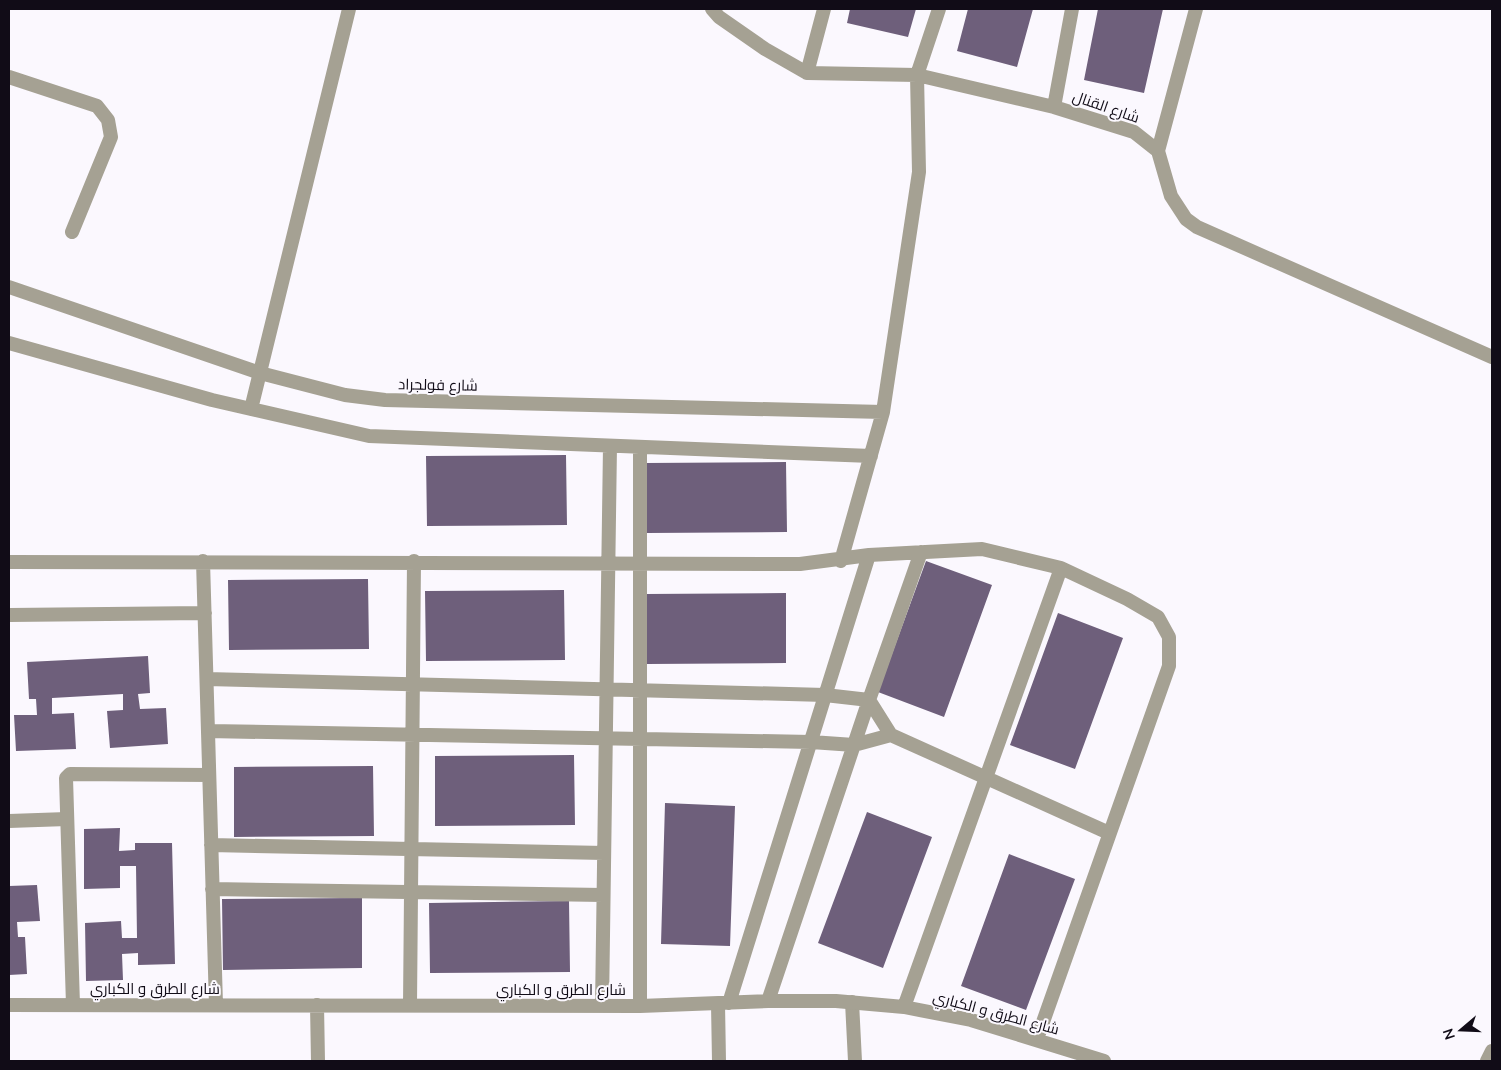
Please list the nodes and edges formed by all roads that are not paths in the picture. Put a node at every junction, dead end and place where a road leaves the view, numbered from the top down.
1 (349, 9) edge
2 (712, 9) edge
3 (824, 9) edge
4 (939, 9) edge
5 (1072, 9) edge
6 (1196, 9) edge
7 (807, 73) junction
8 (917, 75) junction
9 (9, 77) edge
10 (1054, 107) junction
11 (1158, 151) junction
12 (72, 232) dead end
13 (9, 287) edge
14 (9, 343) edge
15 (1491, 353) edge
16 (260, 372) junction
17 (251, 410) junction
18 (883, 412) junction
19 (610, 446) junction
20 (640, 448) junction
21 (871, 456) junction
22 (921, 552) junction
23 (869, 555) junction
24 (203, 561) junction
25 (841, 561) junction
26 (9, 562) edge
27 (414, 562) junction
28 (608, 562) junction
29 (640, 563) junction
30 (1061, 568) junction
31 (205, 613) junction
32 (9, 615) edge
33 (207, 679) junction
34 (413, 685) junction
35 (606, 689) junction
36 (640, 691) junction
37 (826, 695) junction
38 (868, 700) junction
39 (208, 731) junction
40 (413, 735) junction
41 (891, 735) junction
42 (606, 738) junction
43 (640, 739) junction
44 (811, 742) junction
45 (854, 745) junction
46 (209, 774) junction
47 (986, 780) junction
48 (67, 819) junction
49 (9, 821) edge
50 (1109, 833) junction
51 (211, 844) junction
52 (412, 849) junction
53 (604, 853) junction
54 (212, 889) junction
55 (411, 892) junction
56 (603, 895) junction
57 (768, 1001) junction
58 (852, 1002) junction
59 (723, 1004) junction
60 (9, 1005) edge
61 (73, 1005) junction
62 (216, 1005) junction
63 (317, 1005) junction
64 (410, 1006) junction
65 (602, 1006) junction
66 (640, 1006) junction
67 (904, 1007) junction
68 (1037, 1039) junction
69 (1492, 1051) edge
70 (318, 1061) edge
71 (719, 1061) edge
72 (855, 1061) edge
73 (1104, 1061) edge
74 (1487, 1061) edge

1 - 16 street
2 - 7 street, شارع القنال
3 - 7 street
4 - 8 street
5 - 10 street
6 - 11 street
7 - 8 street, شارع القنال
8 - 10 street, شارع القنال
8 - 18 street
9 - 12 street
10 - 11 street, شارع القنال
11 - 15 street
13 - 16 street, شارع فولجراد
14 - 17 street
16 - 17 street
16 - 18 street, شارع فولجراد
17 - 19 street
18 - 21 street
19 - 20 street
19 - 28 street
20 - 21 street
20 - 29 street
21 - 25 street
22 - 23 street
22 - 30 street
22 - 38 street
23 - 25 street
23 - 37 street
24 - 26 street
24 - 27 street
24 - 31 street
25 - 29 street
27 - 28 street
27 - 34 street
28 - 29 street
28 - 35 street
29 - 36 street
30 - 47 street
30 - 50 street
31 - 32 street
31 - 33 street
33 - 34 street
33 - 39 street
34 - 35 street
34 - 40 street
35 - 36 street
35 - 42 street
36 - 37 street
36 - 43 street
37 - 38 street
37 - 44 street
38 - 41 street
38 - 45 street
39 - 40 street
39 - 46 street
40 - 42 street
40 - 52 street
41 - 45 street
41 - 47 street
42 - 43 street
42 - 53 street
43 - 44 street
43 - 66 street
44 - 45 street
44 - 59 street
45 - 57 street
46 - 48 street
46 - 51 street
47 - 50 street
47 - 67 street
48 - 49 street
48 - 61 street
50 - 68 street
51 - 52 street
51 - 54 street
52 - 53 street
52 - 55 street
53 - 56 street
54 - 55 street
54 - 62 street
55 - 56 street
55 - 64 street
56 - 65 street
57 - 58 street, شارع الطرق و الكباري
57 - 59 street, شارع الطرق و الكباري
58 - 67 street, شارع الطرق و الكباري
58 - 72 street
59 - 66 street, شارع الطرق و الكباري
59 - 71 street
60 - 61 street, شارع الطرق و الكباري
61 - 62 street, شارع الطرق و الكباري
62 - 63 street, شارع الطرق و الكباري
63 - 64 street, شارع الطرق و الكباري
63 - 70 street
64 - 65 street, شارع الطرق و الكباري
65 - 66 street, شارع الطرق و الكباري
67 - 68 street, شارع الطرق و الكباري
68 - 73 street, شارع الطرق و الكباري
69 - 74 street

